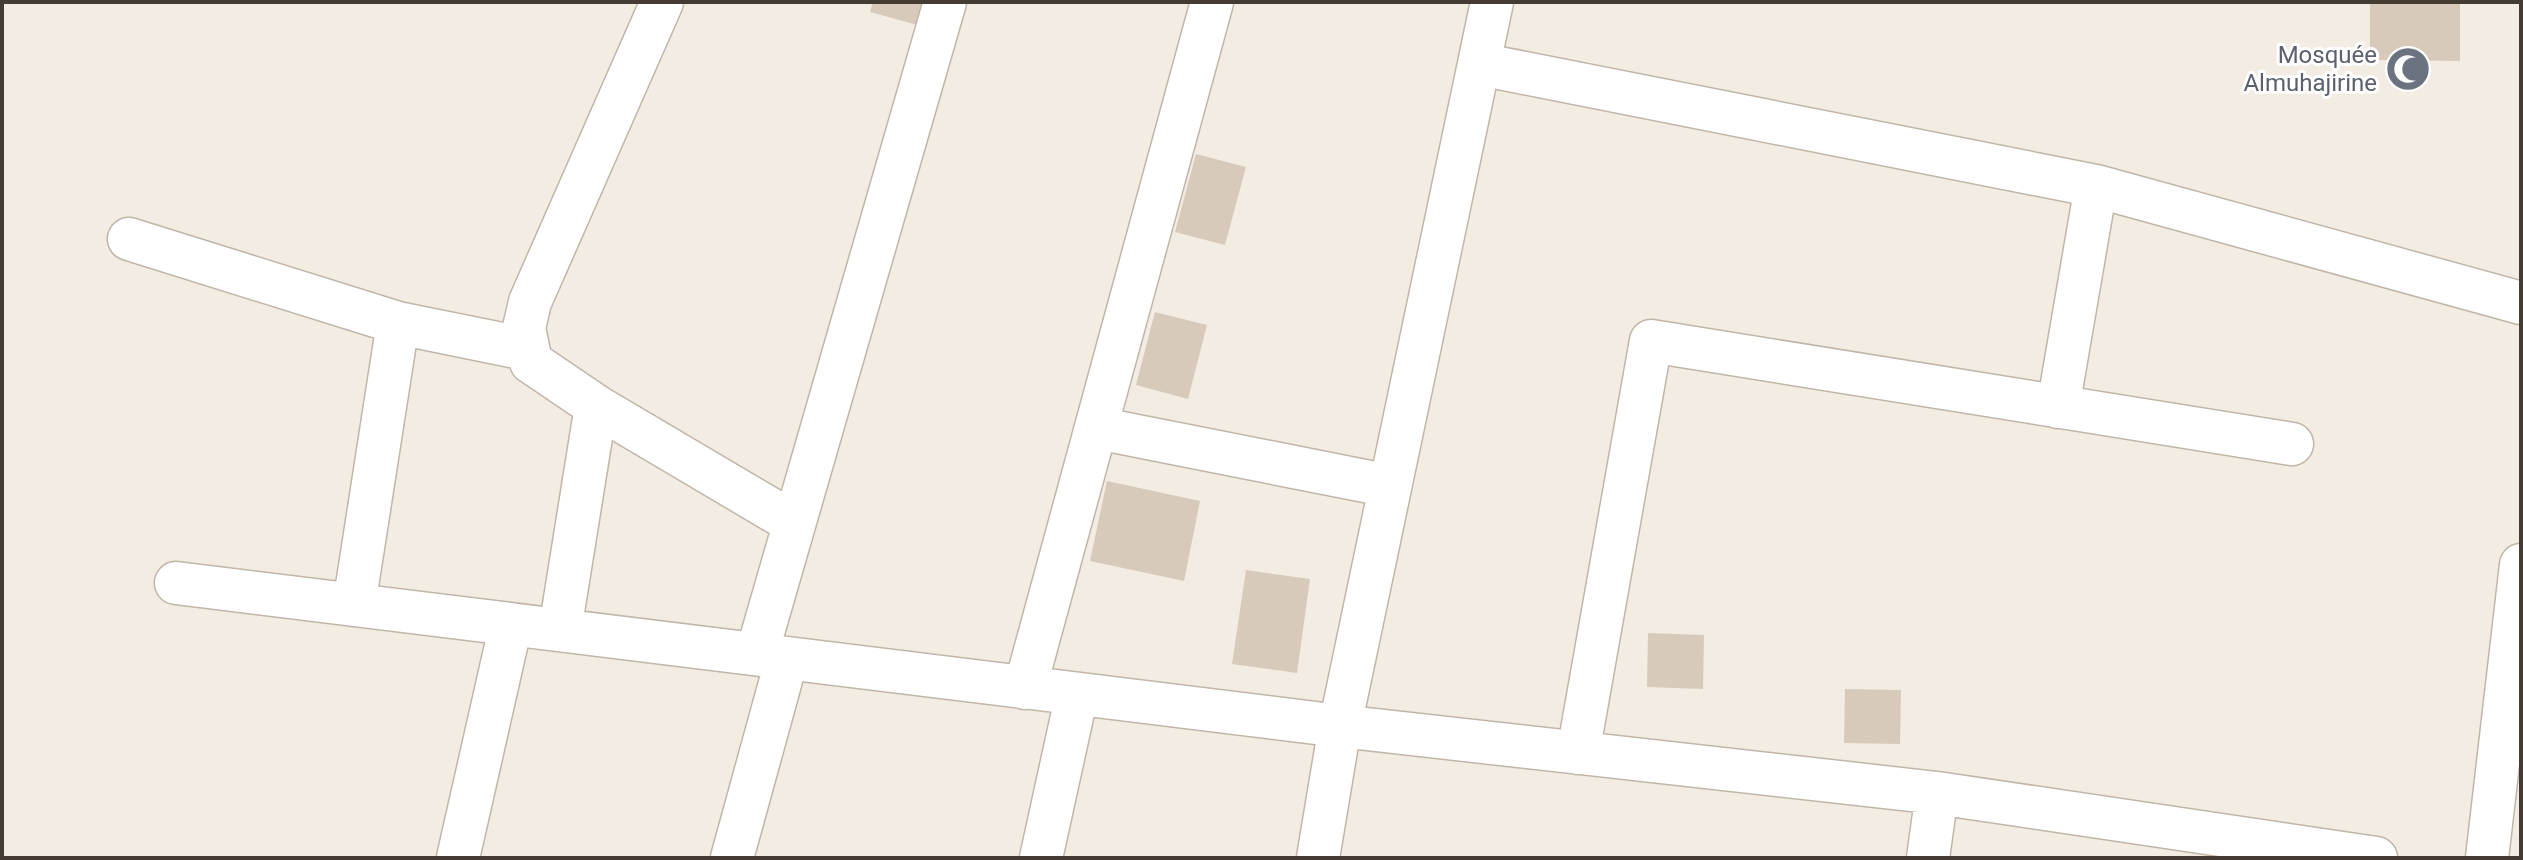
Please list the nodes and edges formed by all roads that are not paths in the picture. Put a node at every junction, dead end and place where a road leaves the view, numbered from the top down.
1 (662, 2) edge
2 (945, 2) edge
3 (1212, 2) edge
4 (1492, 2) edge
5 (1479, 64) junction
6 (2096, 186) junction
7 (129, 239) dead end
8 (2521, 303) edge
9 (398, 323) junction
10 (526, 349) junction
11 (596, 406) junction
12 (2058, 407) junction
13 (1097, 428) junction
14 (2292, 444) dead end
15 (1390, 486) junction
16 (794, 523) junction
17 (2521, 565) edge
18 (176, 583) dead end
19 (354, 605) junction
20 (511, 624) junction
21 (560, 630) junction
22 (772, 656) junction
23 (1025, 688) junction
24 (1077, 694) junction
25 (1340, 726) junction
26 (1578, 753) junction
27 (1937, 793) junction
28 (458, 858) edge
29 (732, 858) edge
30 (1041, 858) edge
31 (1318, 858) edge
32 (1928, 858) edge
33 (2376, 858) edge
34 (2487, 858) edge

1 - 10 street
2 - 16 street
3 - 13 street
4 - 5 street
5 - 6 street
5 - 15 street
6 - 8 street
6 - 12 street
7 - 9 street
9 - 10 street
9 - 19 street
10 - 11 street
11 - 16 street
11 - 21 street
12 - 14 street
12 - 26 street
13 - 15 street
13 - 23 street
15 - 25 street
16 - 22 street
17 - 34 street
18 - 19 street
19 - 20 street
20 - 21 street
20 - 28 street
21 - 22 street
22 - 23 street
22 - 29 street
23 - 24 street
24 - 25 street
24 - 30 street
25 - 26 street
25 - 31 street
26 - 27 street
27 - 32 street
27 - 33 street

